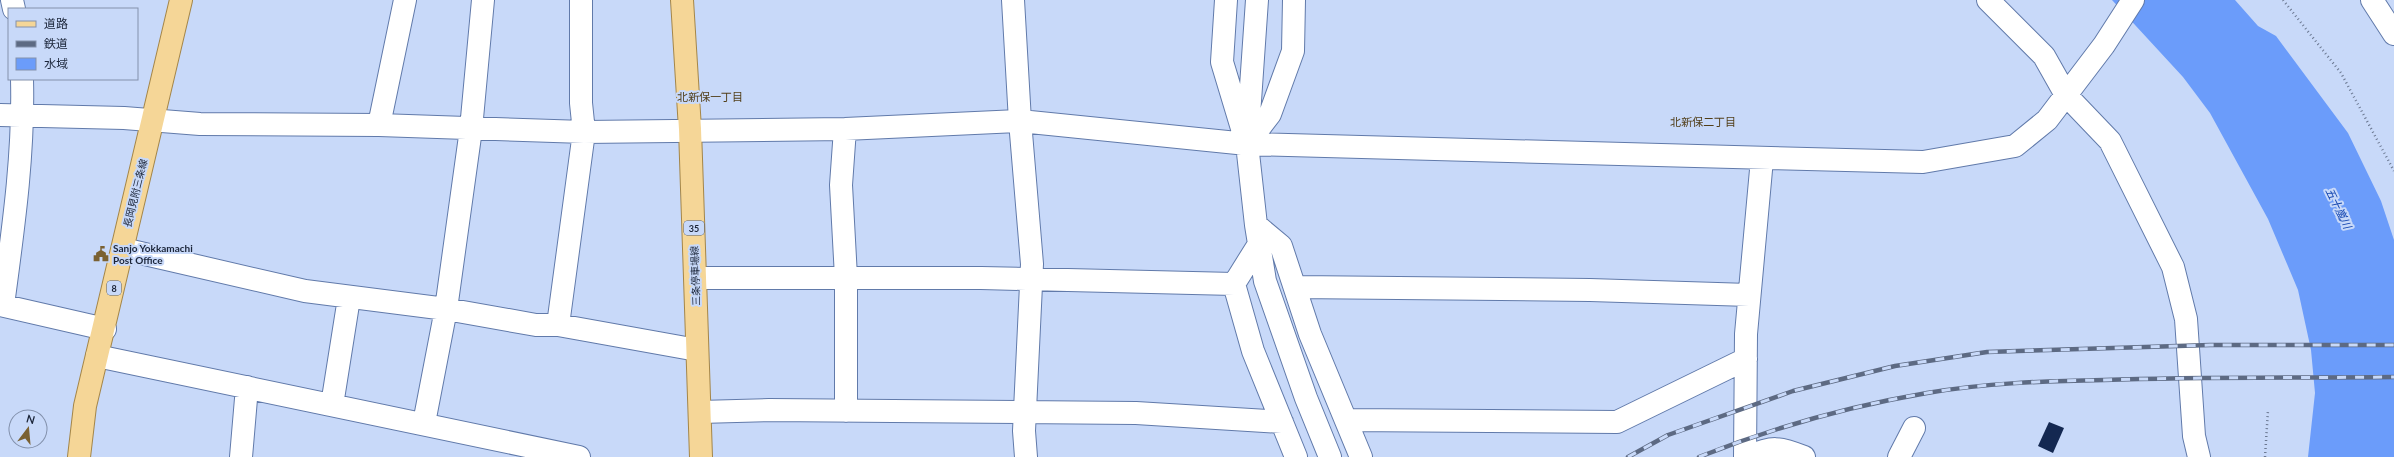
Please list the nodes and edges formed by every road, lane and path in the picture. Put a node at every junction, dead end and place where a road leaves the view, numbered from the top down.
1 (181, 0) edge
2 (405, 0) edge
3 (483, 0) edge
4 (581, 0) edge
5 (682, 0) edge
6 (1013, 0) edge
7 (1226, 0) edge
8 (1256, 0) edge
9 (1294, 0) edge
10 (1988, 0) edge
11 (2133, 0) edge
12 (2283, 0) edge
13 (2372, 0) edge
14 (2394, 34) edge
15 (22, 80) edge
16 (2066, 95) junction
17 (0, 115) edge
18 (23, 115) junction
19 (154, 120) junction
20 (1020, 121) junction
21 (379, 125) junction
22 (471, 129) junction
23 (690, 129) junction
24 (845, 129) junction
25 (584, 132) junction
26 (1247, 144) junction
27 (1762, 159) junction
28 (2394, 171) edge
29 (1257, 235) junction
30 (123, 249) junction
31 (846, 277) junction
32 (696, 278) junction
33 (1032, 280) junction
34 (1234, 284) junction
35 (1296, 287) junction
36 (1749, 295) junction
37 (349, 298) junction
38 (1, 305) edge
39 (446, 309) junction
40 (558, 325) junction
41 (105, 329) junction
42 (697, 350) junction
43 (97, 356) junction
44 (1746, 359) junction
45 (247, 387) junction
46 (332, 405) junction
47 (2268, 410) dead end
48 (846, 411) junction
49 (700, 412) junction
50 (1026, 414) junction
51 (1346, 420) junction
52 (1282, 422) junction
53 (424, 423) junction
54 (1914, 428) dead end
55 (79, 457) edge
56 (241, 457) edge
57 (579, 457) edge
58 (701, 457) edge
59 (1026, 457) edge
60 (1296, 457) edge
61 (1330, 457) edge
62 (1361, 457) edge
63 (1747, 457) edge
64 (1804, 457) edge
65 (1899, 457) edge
66 (2199, 457) edge
67 (2265, 457) edge

1 - 19 main road, 長岡見附三条線 / 8
2 - 21 street
3 - 22 street
4 - 25 street
5 - 23 main road, 三条停車場線 / 35
6 - 20 street
7 - 26 street
8 - 26 street
9 - 26 street
10 - 16 street
11 - 16 street
12 - 28 path
13 - 14 street
15 - 18 street
16 - 27 street
16 - 66 street
17 - 18 street
18 - 19 street
18 - 38 street
19 - 21 street
19 - 30 main road, 長岡見附三条線 / 8
20 - 24 street
20 - 26 street
20 - 33 street
21 - 22 street
22 - 25 street
22 - 39 street
23 - 24 street
23 - 25 street
23 - 32 main road, 三条停車場線 / 35
24 - 31 street
25 - 40 street
26 - 27 street
26 - 29 street
27 - 36 street
29 - 34 street
29 - 35 street
29 - 61 street
30 - 37 street
30 - 41 main road, 長岡見附三条線 / 8
31 - 32 street
31 - 33 street
31 - 48 street
32 - 42 main road, 三条停車場線 / 35
33 - 34 street
33 - 50 street
34 - 52 street
35 - 36 street
35 - 51 street
36 - 44 street
37 - 39 street
37 - 46 street
38 - 41 street
39 - 40 street
39 - 53 street
40 - 42 street
41 - 43 main road, 長岡見附三条線 / 8
42 - 49 main road, 三条停車場線 / 35
43 - 45 street
43 - 55 main road, 長岡見附三条線 / 8
44 - 51 street
44 - 63 street
45 - 46 street
45 - 56 street
46 - 53 street
47 - 67 path
48 - 49 street
48 - 50 street
49 - 58 main road, 三条停車場線 / 35
50 - 52 street
50 - 59 street
51 - 62 street
52 - 60 street
53 - 57 street
54 - 65 street
63 - 64 street

